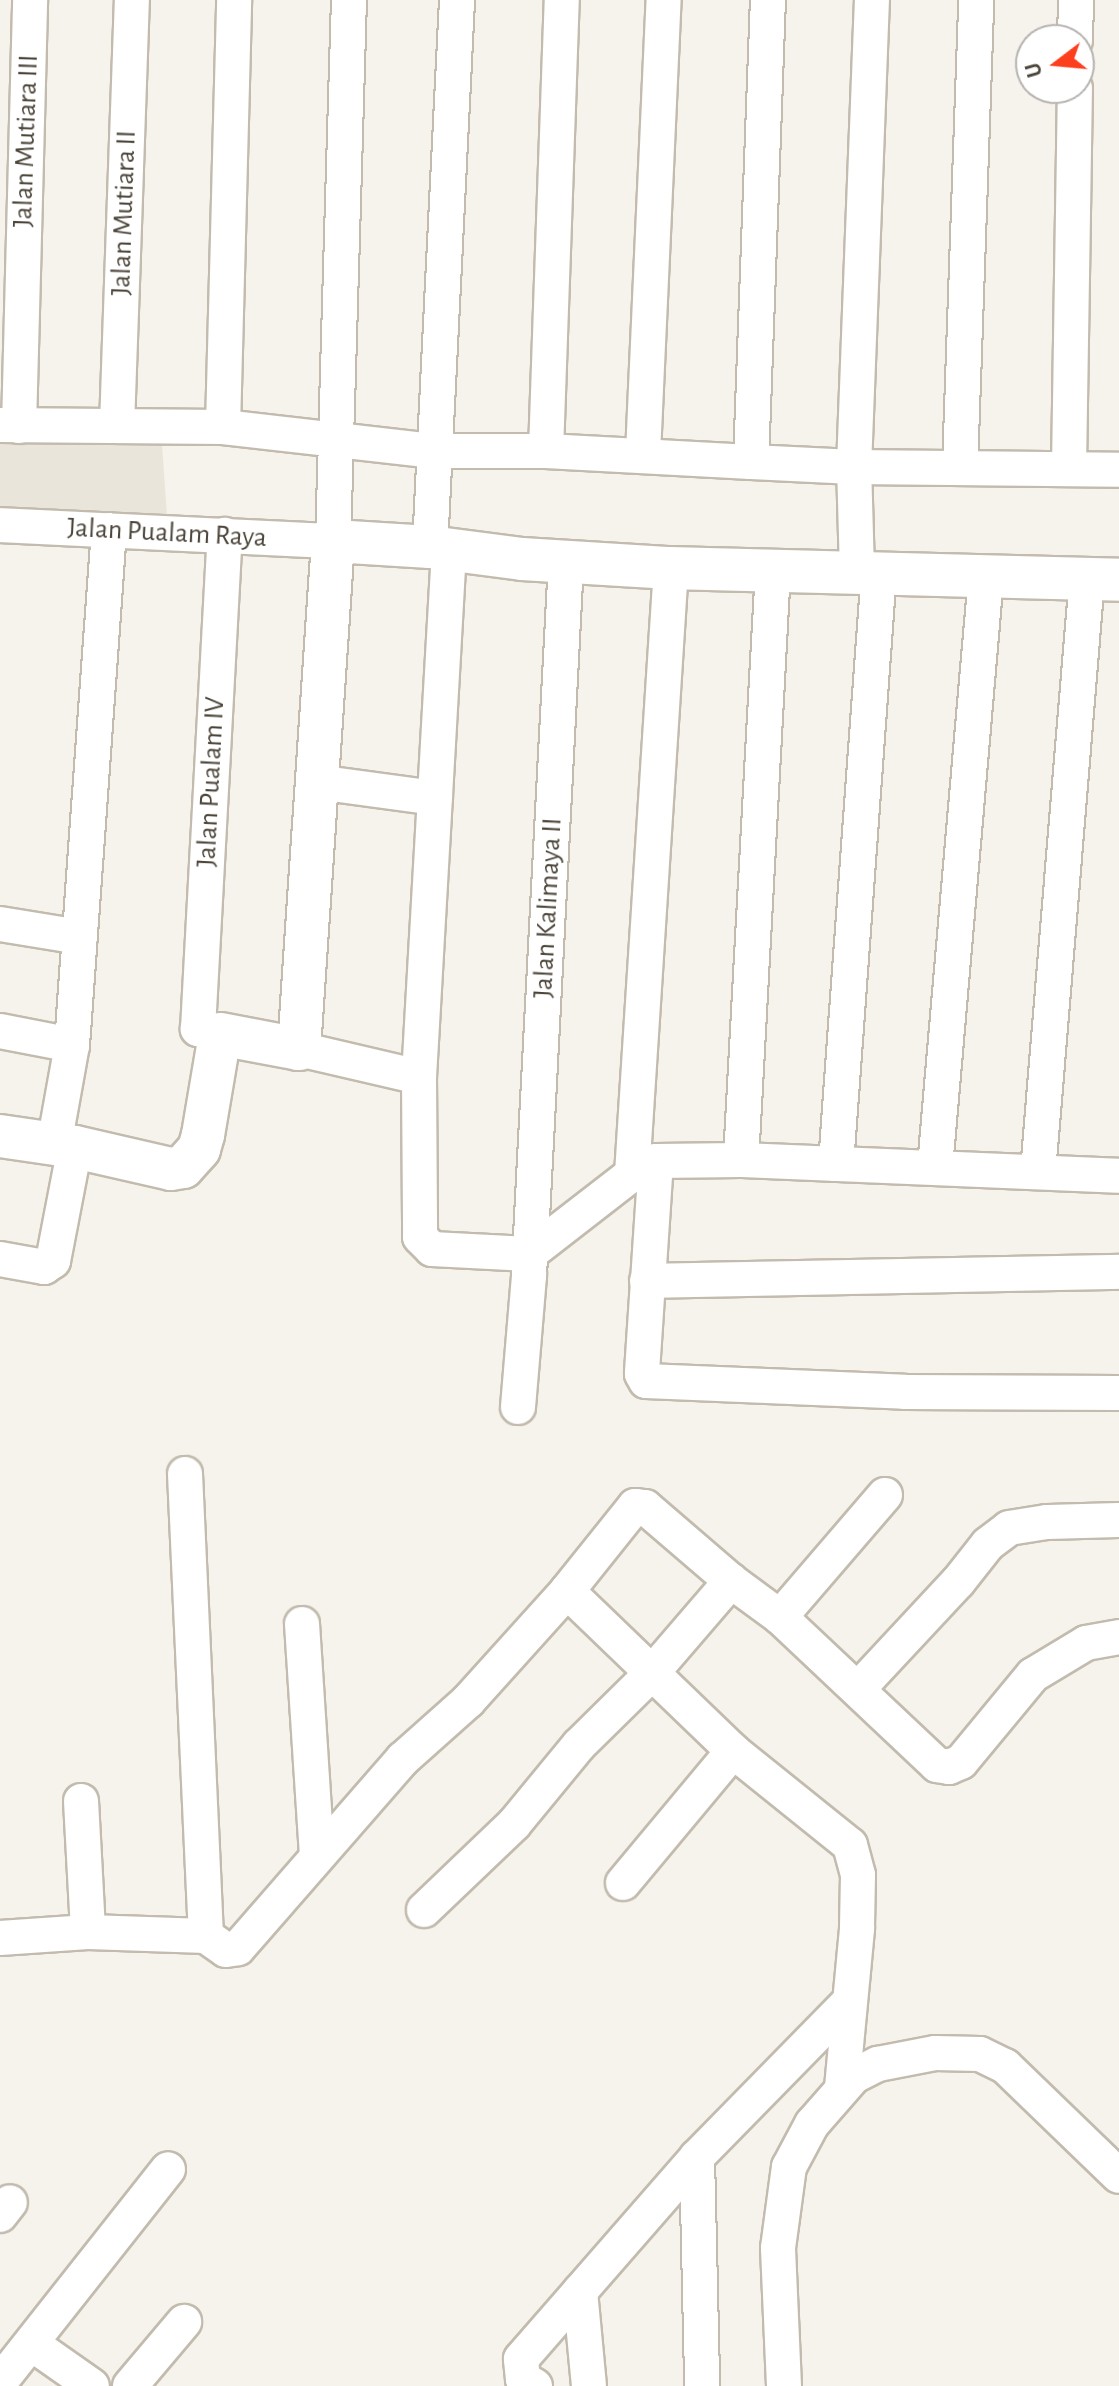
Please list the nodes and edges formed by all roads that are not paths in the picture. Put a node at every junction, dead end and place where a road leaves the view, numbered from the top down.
1 (30, 0) edge
2 (132, 0) edge
3 (234, 0) edge
4 (349, 0) edge
5 (457, 0) edge
6 (562, 0) edge
7 (664, 0) edge
8 (768, 0) edge
9 (872, 0) edge
10 (976, 0) edge
11 (1076, 0) edge
12 (1075, 24) edge
13 (1075, 104) edge
14 (9, 425) edge
15 (117, 426) junction
16 (223, 427) junction
17 (336, 442) junction
18 (435, 451) junction
19 (546, 451) junction
20 (643, 454) junction
21 (751, 462) junction
22 (854, 467) junction
23 (960, 467) junction
24 (1069, 467) junction
25 (1119, 470) edge
26 (0, 525) edge
27 (109, 530) junction
28 (225, 535) junction
29 (333, 541) junction
30 (440, 549) junction
31 (566, 563) junction
32 (671, 568) junction
33 (773, 570) junction
34 (868, 572) junction
35 (986, 577) junction
36 (1103, 579) edge
37 (317, 782) junction
38 (435, 798) junction
39 (0, 924) edge
40 (80, 937) junction
41 (0, 1031) edge
42 (209, 1031) junction
43 (72, 1045) junction
44 (299, 1049) junction
45 (419, 1077) junction
46 (0, 1136) edge
47 (65, 1146) junction
48 (741, 1160) junction
49 (836, 1164) junction
50 (644, 1167) junction
51 (935, 1167) junction
52 (1038, 1172) junction
53 (1119, 1176) edge
54 (529, 1254) junction
55 (0, 1259) edge
56 (1119, 1272) edge
57 (647, 1281) junction
58 (1119, 1393) edge
59 (518, 1407) dead end
60 (185, 1474) dead end
61 (885, 1495) dead end
62 (1119, 1520) edge
63 (731, 1581) junction
64 (567, 1591) junction
65 (780, 1617) junction
66 (302, 1624) dead end
67 (1119, 1637) edge
68 (651, 1674) junction
69 (859, 1688) junction
70 (733, 1751) junction
71 (81, 1801) dead end
72 (317, 1855) junction
73 (623, 1883) dead end
74 (424, 1910) dead end
75 (88, 1932) junction
76 (206, 1936) junction
77 (0, 1938) edge
78 (848, 2003) junction
79 (842, 2088) junction
80 (697, 2157) junction
81 (168, 2169) dead end
82 (1119, 2176) edge
83 (580, 2291) junction
84 (184, 2322) dead end
85 (11, 2362) edge
86 (92, 2386) edge
87 (130, 2386) edge
88 (535, 2386) edge
89 (589, 2386) edge
90 (702, 2386) edge
91 (784, 2386) edge

1 - 14 street, Jalan Mutiara III
2 - 15 street, Jalan Mutiara II
3 - 16 street
4 - 17 street
5 - 18 street
6 - 19 street
7 - 20 street
8 - 21 street
9 - 22 street
10 - 23 street
11 - 12 street
13 - 24 street
14 - 15 street
15 - 16 street
16 - 17 street
17 - 18 street
17 - 29 street
18 - 19 street
18 - 30 street
19 - 20 street
20 - 21 street
21 - 22 street
22 - 23 street
22 - 34 street
23 - 24 street
24 - 25 street
26 - 27 street, Jalan Pualam Raya
27 - 28 street, Jalan Pualam Raya
27 - 40 street
28 - 29 street, Jalan Pualam Raya
28 - 42 street, Jalan Pualam IV
29 - 30 street
29 - 37 street
30 - 31 street
30 - 38 street
31 - 32 street
31 - 54 street, Jalan Kalimaya II
32 - 33 street
32 - 50 street
33 - 34 street
33 - 48 street
34 - 35 street
34 - 49 street
35 - 36 street
35 - 51 street
36 - 52 street
37 - 38 street
37 - 44 street
38 - 45 street
39 - 40 street
40 - 43 street
41 - 43 street
42 - 44 street
42 - 47 street
43 - 47 street
44 - 45 street
45 - 54 street
46 - 47 street
47 - 55 street
48 - 49 street
48 - 50 street
49 - 51 street
50 - 54 street
50 - 57 street
51 - 52 street
52 - 53 street
54 - 59 street, Jalan Kalimaya II
56 - 57 street
57 - 58 street
60 - 76 street
61 - 65 street
62 - 69 street
63 - 64 street
63 - 65 street
63 - 68 street
64 - 68 street
64 - 72 street
65 - 69 street
66 - 72 street
67 - 69 street
68 - 70 street
68 - 74 street
70 - 73 street
70 - 78 street
71 - 75 street
72 - 76 street
75 - 76 street
75 - 77 street
78 - 79 street
78 - 80 street
79 - 82 street
79 - 91 street
80 - 83 street
80 - 90 street
81 - 85 street
83 - 88 street
83 - 89 street
84 - 87 street
85 - 86 street

